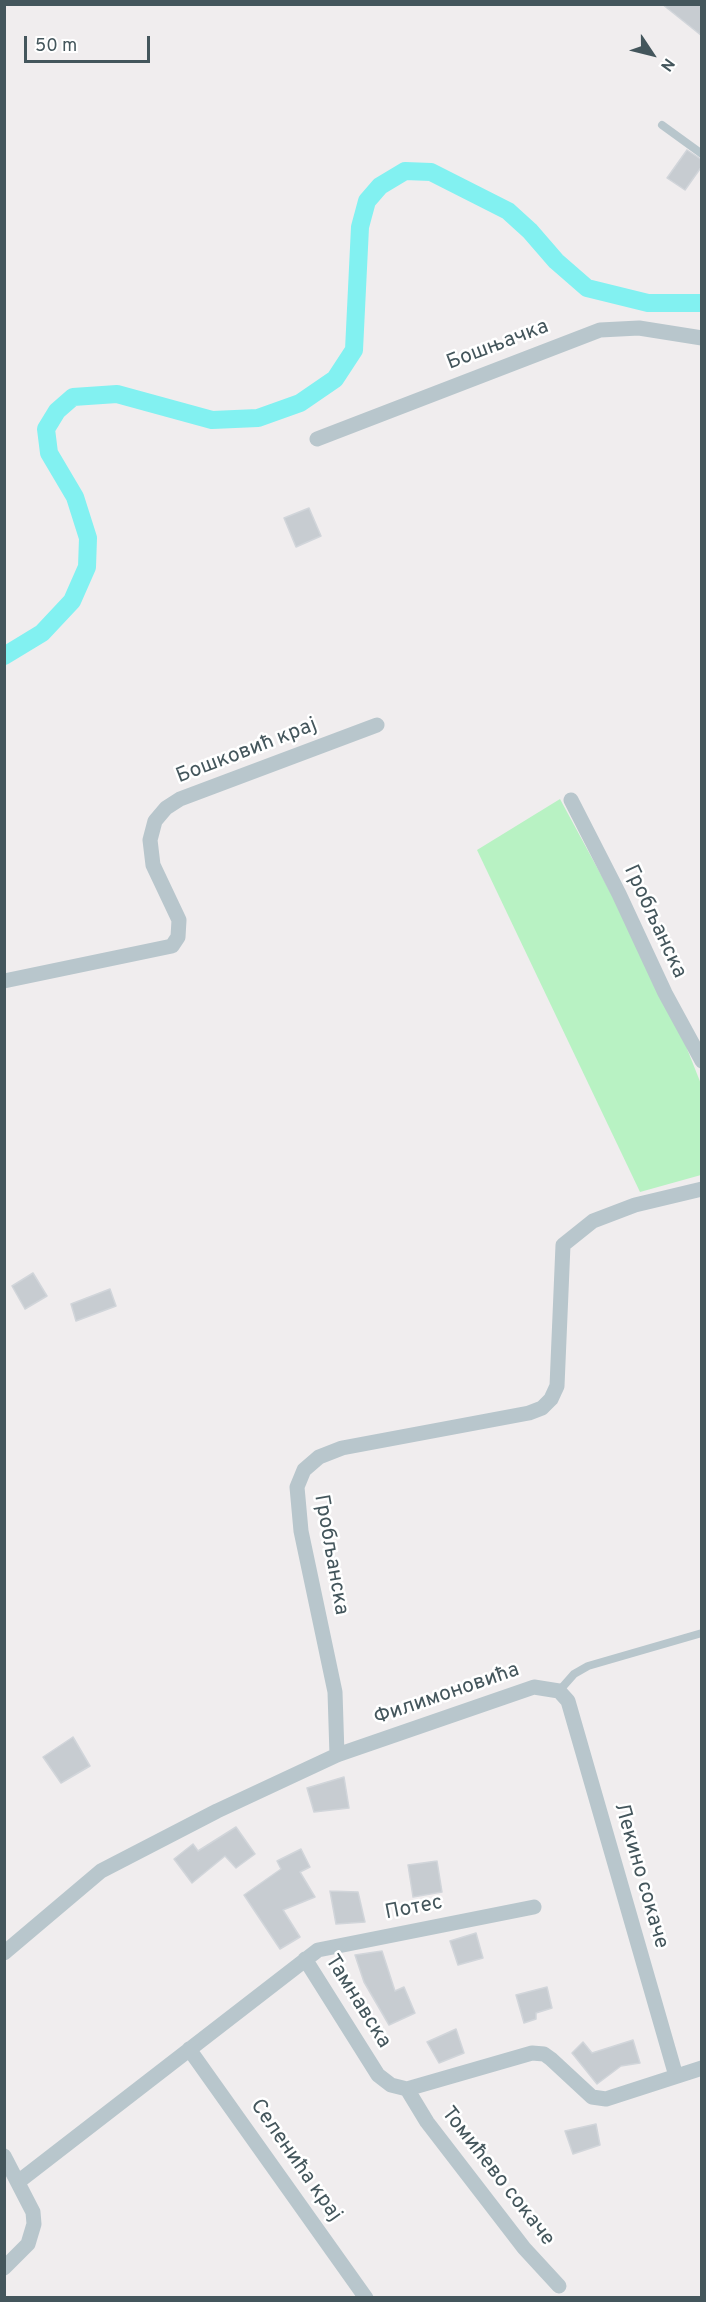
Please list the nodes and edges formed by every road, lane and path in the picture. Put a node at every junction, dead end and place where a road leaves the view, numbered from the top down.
1 (662, 125) dead end
2 (702, 154) edge
3 (702, 338) edge
4 (317, 439) dead end
5 (377, 725) dead end
6 (570, 800) dead end
7 (4, 981) edge
8 (702, 1061) edge
9 (702, 1189) edge
10 (702, 1633) edge
11 (560, 1691) junction
12 (337, 1755) junction
13 (534, 1907) dead end
14 (4, 1953) edge
15 (305, 1959) junction
16 (189, 2049) junction
17 (702, 2068) edge
18 (676, 2076) junction
19 (407, 2089) junction
20 (4, 2156) edge
21 (18, 2182) junction
22 (4, 2268) edge
23 (559, 2286) dead end
24 (366, 2298) edge

1 - 2 lane
3 - 4 street, Бошњачка
5 - 7 street, Бошковић крај
6 - 8 street, Гробљанска
9 - 12 street, Гробљанска
10 - 11 lane
11 - 12 street, Филимоновића
11 - 18 street, Лекино сокаче
12 - 14 street
13 - 15 street, Потес
15 - 16 street, Тамнавска
15 - 19 street, Тамнавска
16 - 21 street, Тамнавска
16 - 24 street, Селенића крај
17 - 18 street
18 - 19 street
19 - 23 street, Томићево сокаче
20 - 21 street
21 - 22 street

